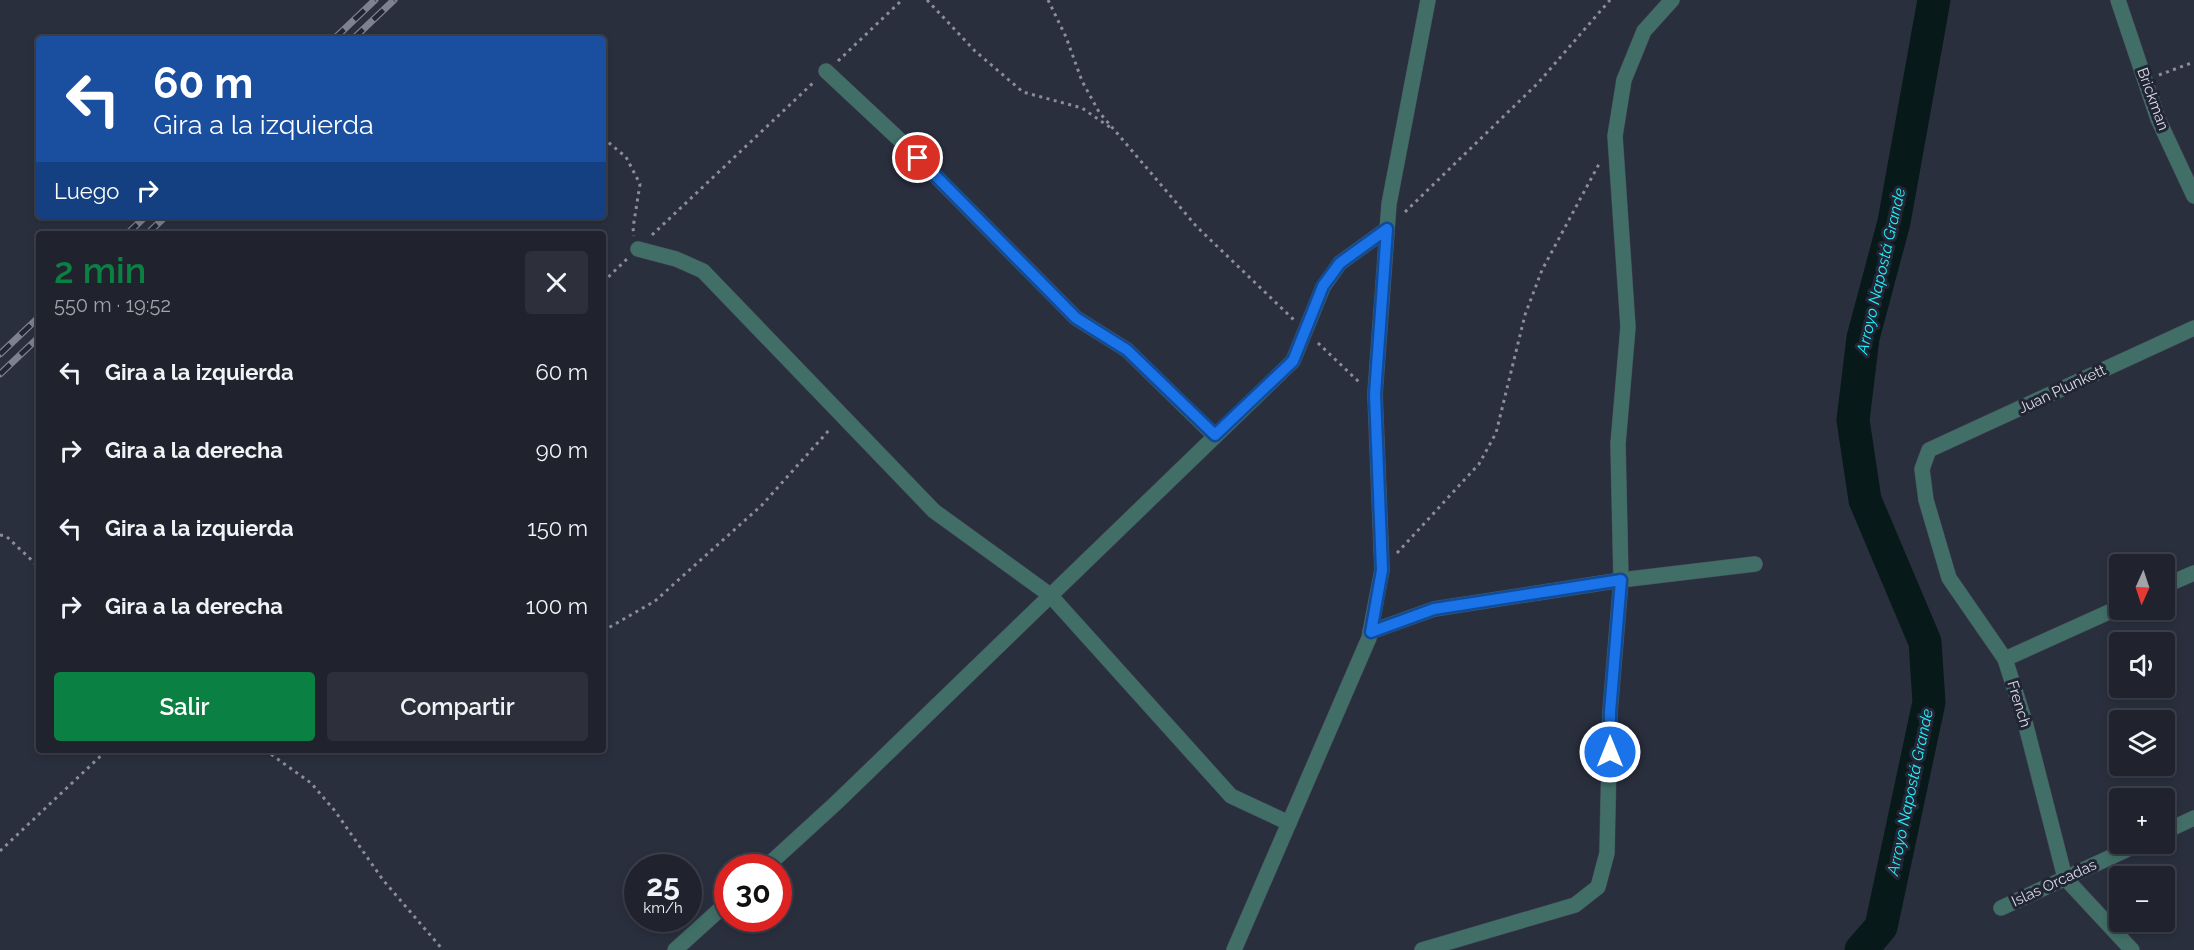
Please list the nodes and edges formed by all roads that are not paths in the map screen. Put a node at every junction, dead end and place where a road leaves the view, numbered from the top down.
1 (1428, 0) edge
2 (1672, 0) edge
3 (2118, 0) edge
4 (826, 71) road end
5 (2194, 196) edge
6 (1387, 229) junction
7 (638, 249) road end
8 (2194, 328) edge
9 (1215, 435) junction
10 (1929, 450) joint
11 (1755, 564) dead end
12 (2194, 573) edge
13 (1621, 580) junction
14 (2175, 581) edge
15 (1050, 595) junction
16 (2109, 612) edge
17 (1371, 632) junction
18 (2005, 659) junction
19 (2194, 818) edge
20 (1289, 823) junction
21 (2175, 827) edge
22 (780, 854) edge
23 (2117, 854) edge
24 (2065, 878) junction
25 (2001, 908) dead end
26 (714, 915) edge
27 (675, 950) edge
28 (1234, 950) edge
29 (1422, 950) edge
30 (2132, 950) edge

1 - 6 street
2 - 13 street
3 - 5 street, Brickman
4 - 9 street
6 - 9 street
6 - 17 street
7 - 15 street
8 - 10 street, Juan Plunkett
9 - 15 street
10 - 18 street, French
11 - 13 street
12 - 14 street
13 - 17 street
13 - 29 street
15 - 20 street
15 - 22 street
16 - 18 street
17 - 20 street
18 - 24 street, French
19 - 21 street
20 - 28 street
23 - 24 street, Islas Orcadas
24 - 25 street, Islas Orcadas
24 - 30 street, French
26 - 27 street

